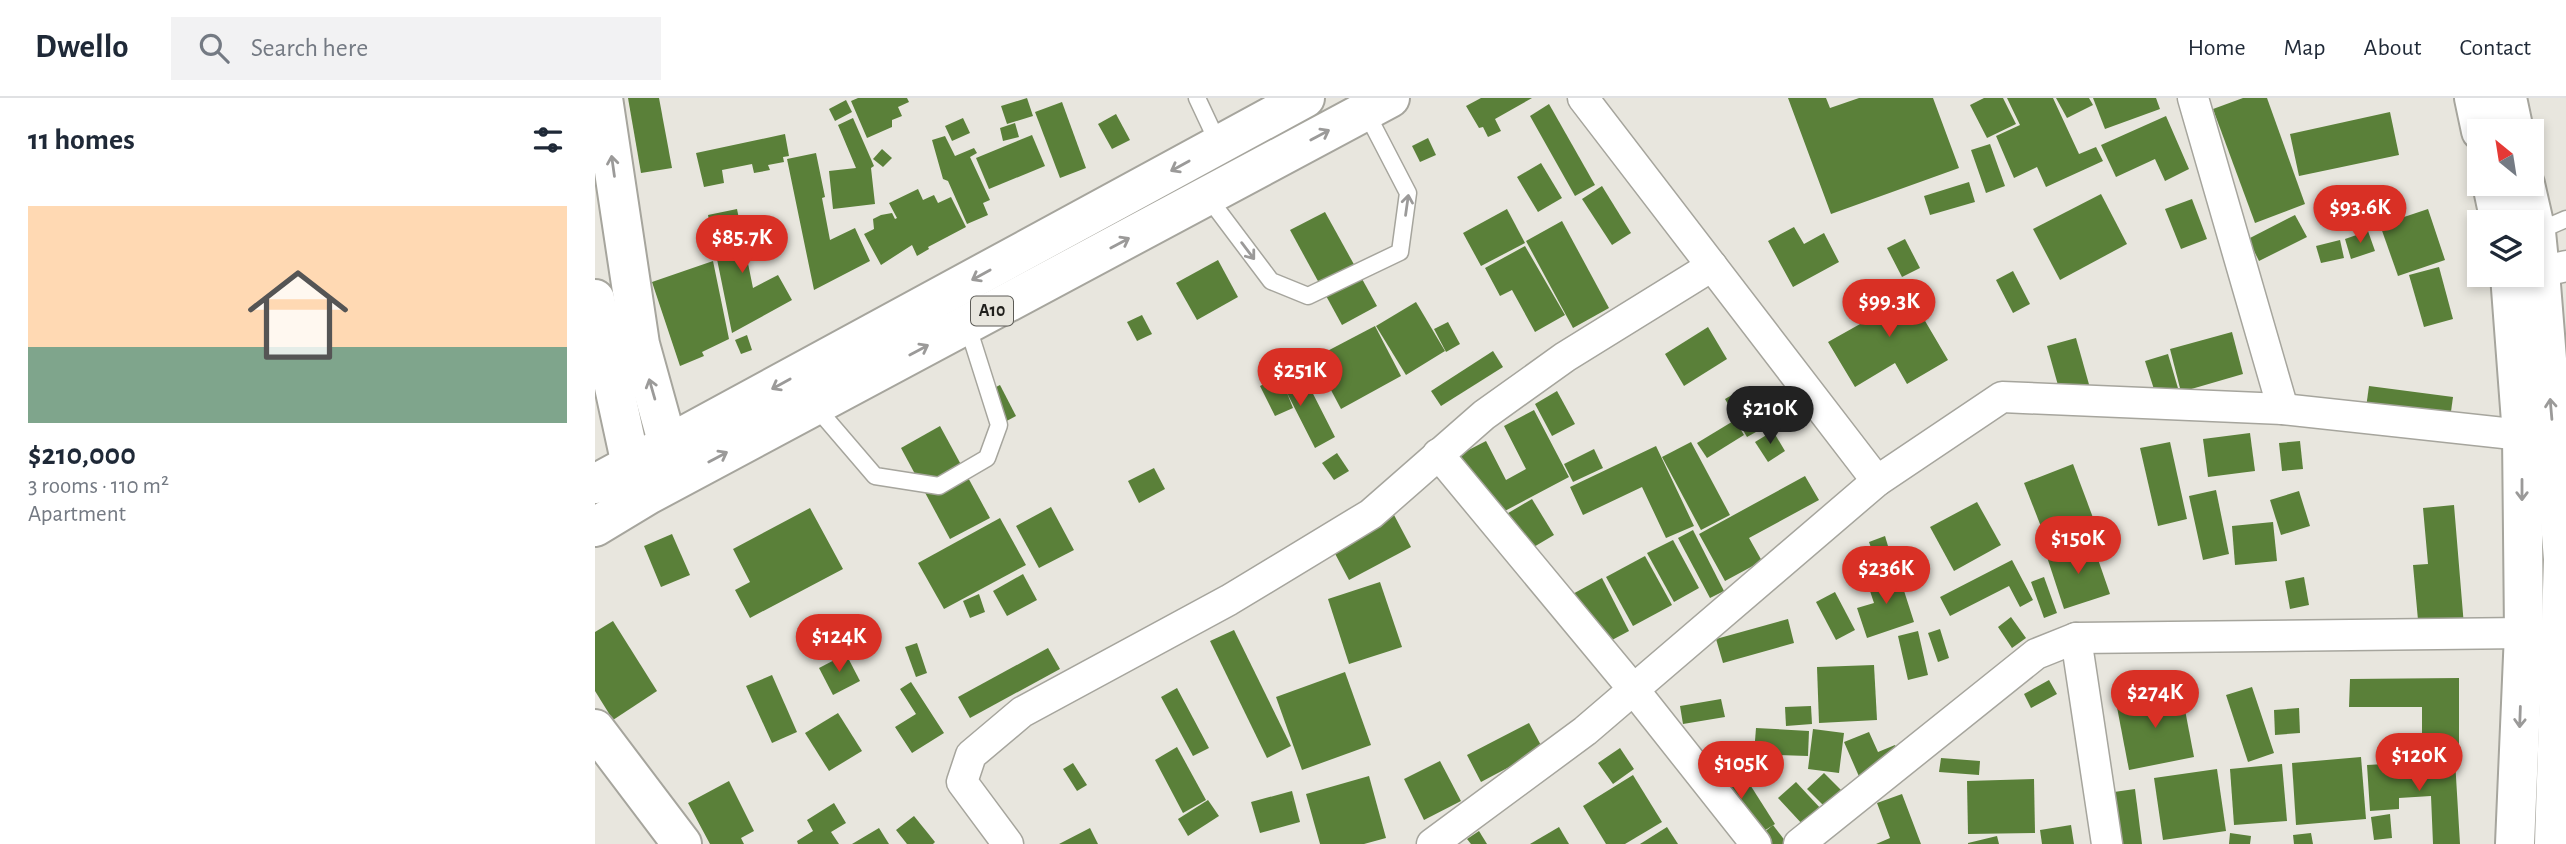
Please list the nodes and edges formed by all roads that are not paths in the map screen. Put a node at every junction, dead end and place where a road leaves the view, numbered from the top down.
1 (603, 98) edge
2 (1197, 98) edge
3 (1305, 98) edge
4 (1583, 98) edge
5 (2193, 98) edge
6 (2474, 98) edge
7 (2507, 98) edge
8 (1378, 105) edge
9 (2478, 119) edge
10 (2511, 119) edge
11 (1219, 145) junction
12 (1207, 196) junction
13 (2505, 196) edge
14 (2519, 210) edge
15 (1712, 267) junction
16 (2537, 287) edge
17 (2540, 287) edge
18 (595, 299) edge
19 (967, 324) junction
20 (815, 406) junction
21 (2283, 409) junction
22 (2522, 435) junction
23 (1438, 454) junction
24 (676, 461) junction
25 (639, 480) junction
26 (1877, 481) junction
27 (595, 484) edge
28 (595, 527) edge
29 (2565, 559) edge
30 (2524, 633) junction
31 (2076, 638) junction
32 (1634, 690) junction
33 (595, 729) edge
34 (682, 844) edge
35 (1008, 844) edge
36 (1432, 844) edge
37 (1756, 844) edge
38 (1799, 844) edge
39 (2107, 844) edge
40 (2515, 844) edge
41 (2554, 844) edge

24 -> 1 main road
2 - 11 lane
3 - 11 main road, A10
4 - 15 street
5 - 21 street
6 - 9 main road
7 - 10 main road
12 -> 8 main road, A10
12 -> 8 lane
11 -> 24 main road, A10
19 -> 12 main road, A10
13 - 14 main road
15 - 23 street
15 - 26 street
16 - 22 main road
29 -> 17 main road
18 - 25 main road
20 -> 19 main road, A10
19 - 20 lane
24 -> 20 main road, A10
21 - 22 street
21 - 26 street
22 -> 30 main road
23 - 32 street
23 - 35 street
24 - 25 main road, A10
25 - 27 main road, A10
25 - 28 main road, A10
26 - 32 street
29 - 41 main road
30 - 31 street
30 -> 40 main road
31 - 38 street
31 - 39 street
32 - 36 street
32 - 37 street
33 - 34 main road

